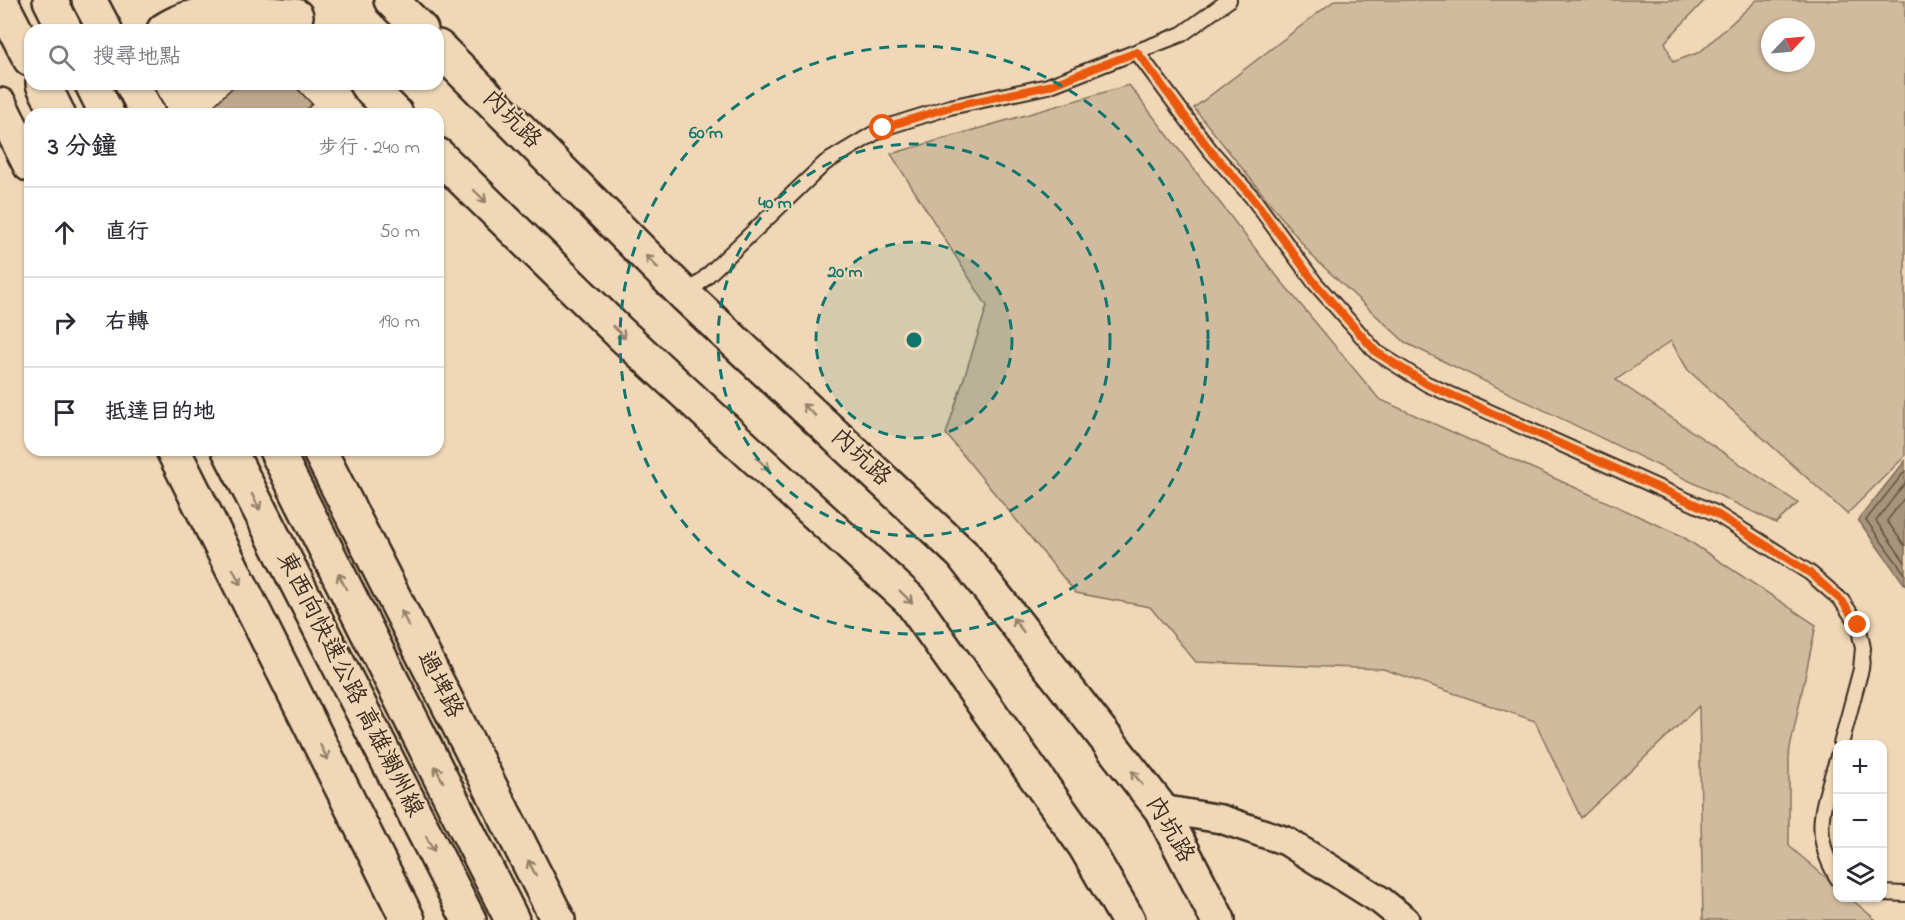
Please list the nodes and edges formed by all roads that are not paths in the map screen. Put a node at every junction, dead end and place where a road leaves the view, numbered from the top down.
1 (0, 0) edge
2 (50, 0) edge
3 (89, 0) edge
4 (391, 0) edge
5 (1229, 0) edge
6 (295, 15) edge
7 (62, 24) edge
8 (102, 24) edge
9 (176, 24) edge
10 (415, 24) edge
11 (24, 47) edge
12 (1137, 52) junction
13 (444, 53) edge
14 (46, 90) edge
15 (95, 90) edge
16 (135, 90) edge
17 (372, 90) edge
18 (0, 105) edge
19 (55, 108) edge
20 (104, 108) edge
21 (144, 108) edge
22 (390, 108) edge
23 (24, 153) edge
24 (444, 161) edge
25 (686, 296) junction
26 (176, 456) edge
27 (232, 456) edge
28 (279, 456) edge
29 (322, 456) edge
30 (1841, 740) edge
31 (1833, 774) edge
32 (1161, 809) junction
33 (1833, 870) edge
34 (1887, 893) edge
35 (1905, 894) edge
36 (408, 920) edge
37 (469, 920) edge
38 (512, 920) edge
39 (558, 920) edge
40 (1128, 920) edge
41 (1218, 920) edge
42 (1405, 920) edge

1 - 11 main road
2 - 7 main road
3 - 8 main road
4 - 10 main road
5 - 12 lane
6 - 9 main road
12 - 25 lane
12 - 30 lane
25 -> 13 main road, 內坑路
14 - 19 main road
15 - 20 main road
16 - 21 main road
17 - 22 main road
18 - 23 main road
24 -> 40 main road
32 -> 25 main road, 內坑路
26 -> 36 main road
27 -> 37 main road, 東西向快速公路 高雄潮州線
38 -> 28 main road, 東西向快速公路 高雄潮州線
39 -> 29 main road, 過埤路
31 - 33 lane
32 - 41 main road, 內坑路
32 - 42 street
34 - 35 lane

